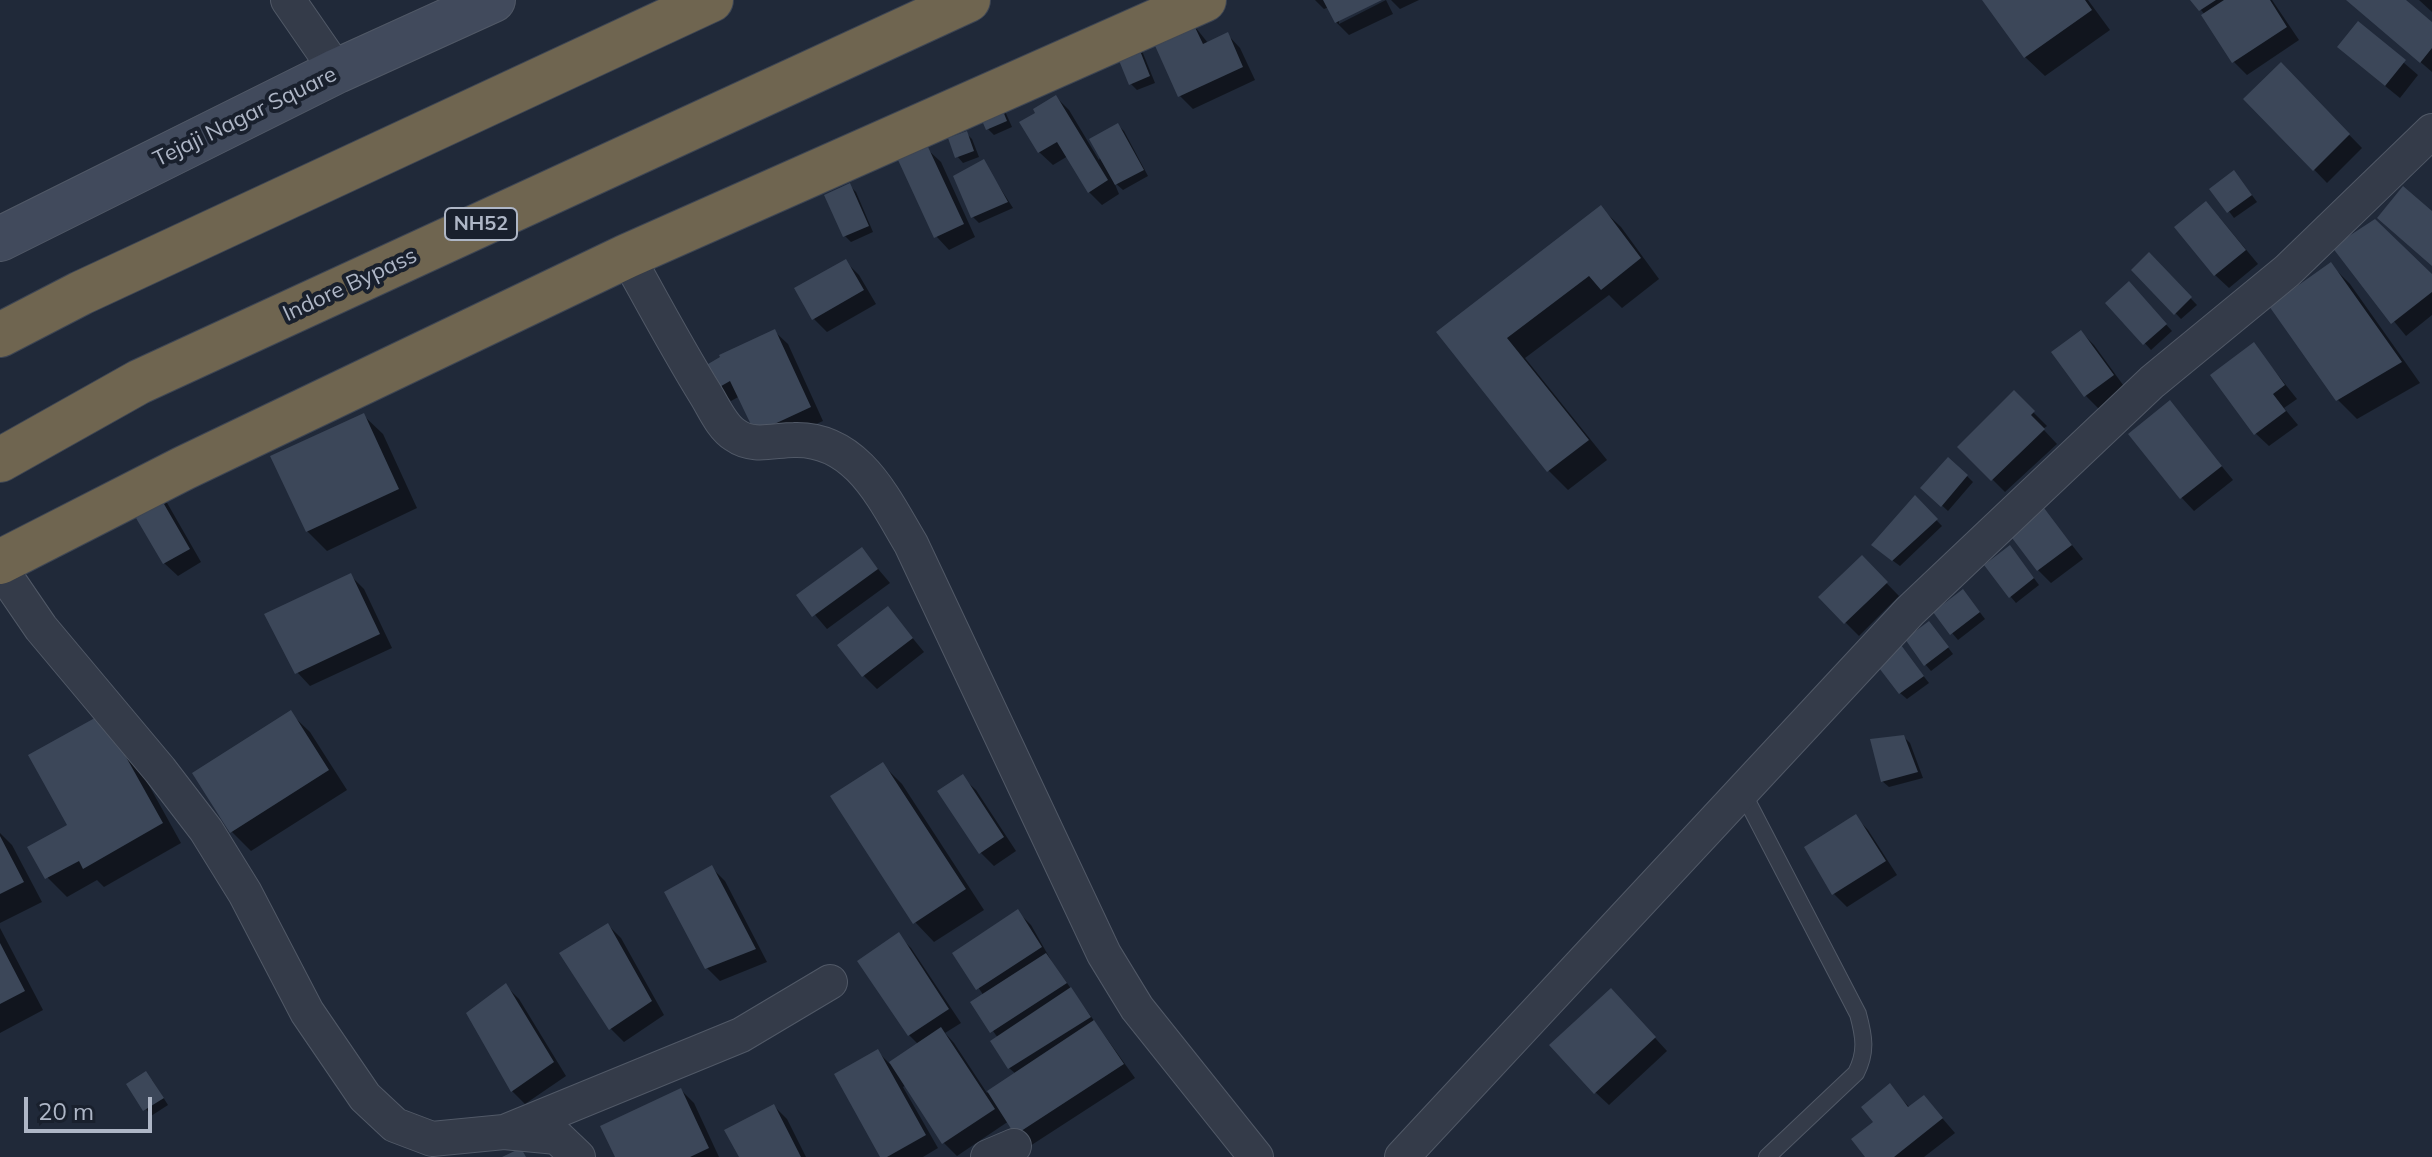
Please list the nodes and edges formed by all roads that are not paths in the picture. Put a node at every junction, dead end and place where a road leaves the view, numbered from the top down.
1 (288, 0) edge
2 (493, 0) edge
3 (711, 0) edge
4 (968, 0) edge
5 (1204, 0) edge
6 (337, 71) junction
7 (2432, 131) edge
8 (0, 239) edge
9 (627, 256) junction
10 (0, 335) edge
11 (0, 460) edge
12 (0, 565) edge
13 (1742, 791) junction
14 (830, 982) dead end
15 (504, 1132) junction
16 (451, 1157) edge
17 (578, 1157) edge
18 (1256, 1157) edge
19 (1402, 1157) edge
20 (1767, 1157) edge

1 - 6 street
2 - 6 street, Tejaji Nagar Square
3 - 10 highway
4 - 11 highway, Indore Bypass / NH52
5 - 9 highway
6 - 8 street, Tejaji Nagar Square
7 - 13 street
9 - 12 highway
9 - 18 street
12 - 15 street
13 - 19 street
13 - 20 lane
14 - 15 street
15 - 16 street
15 - 17 street

